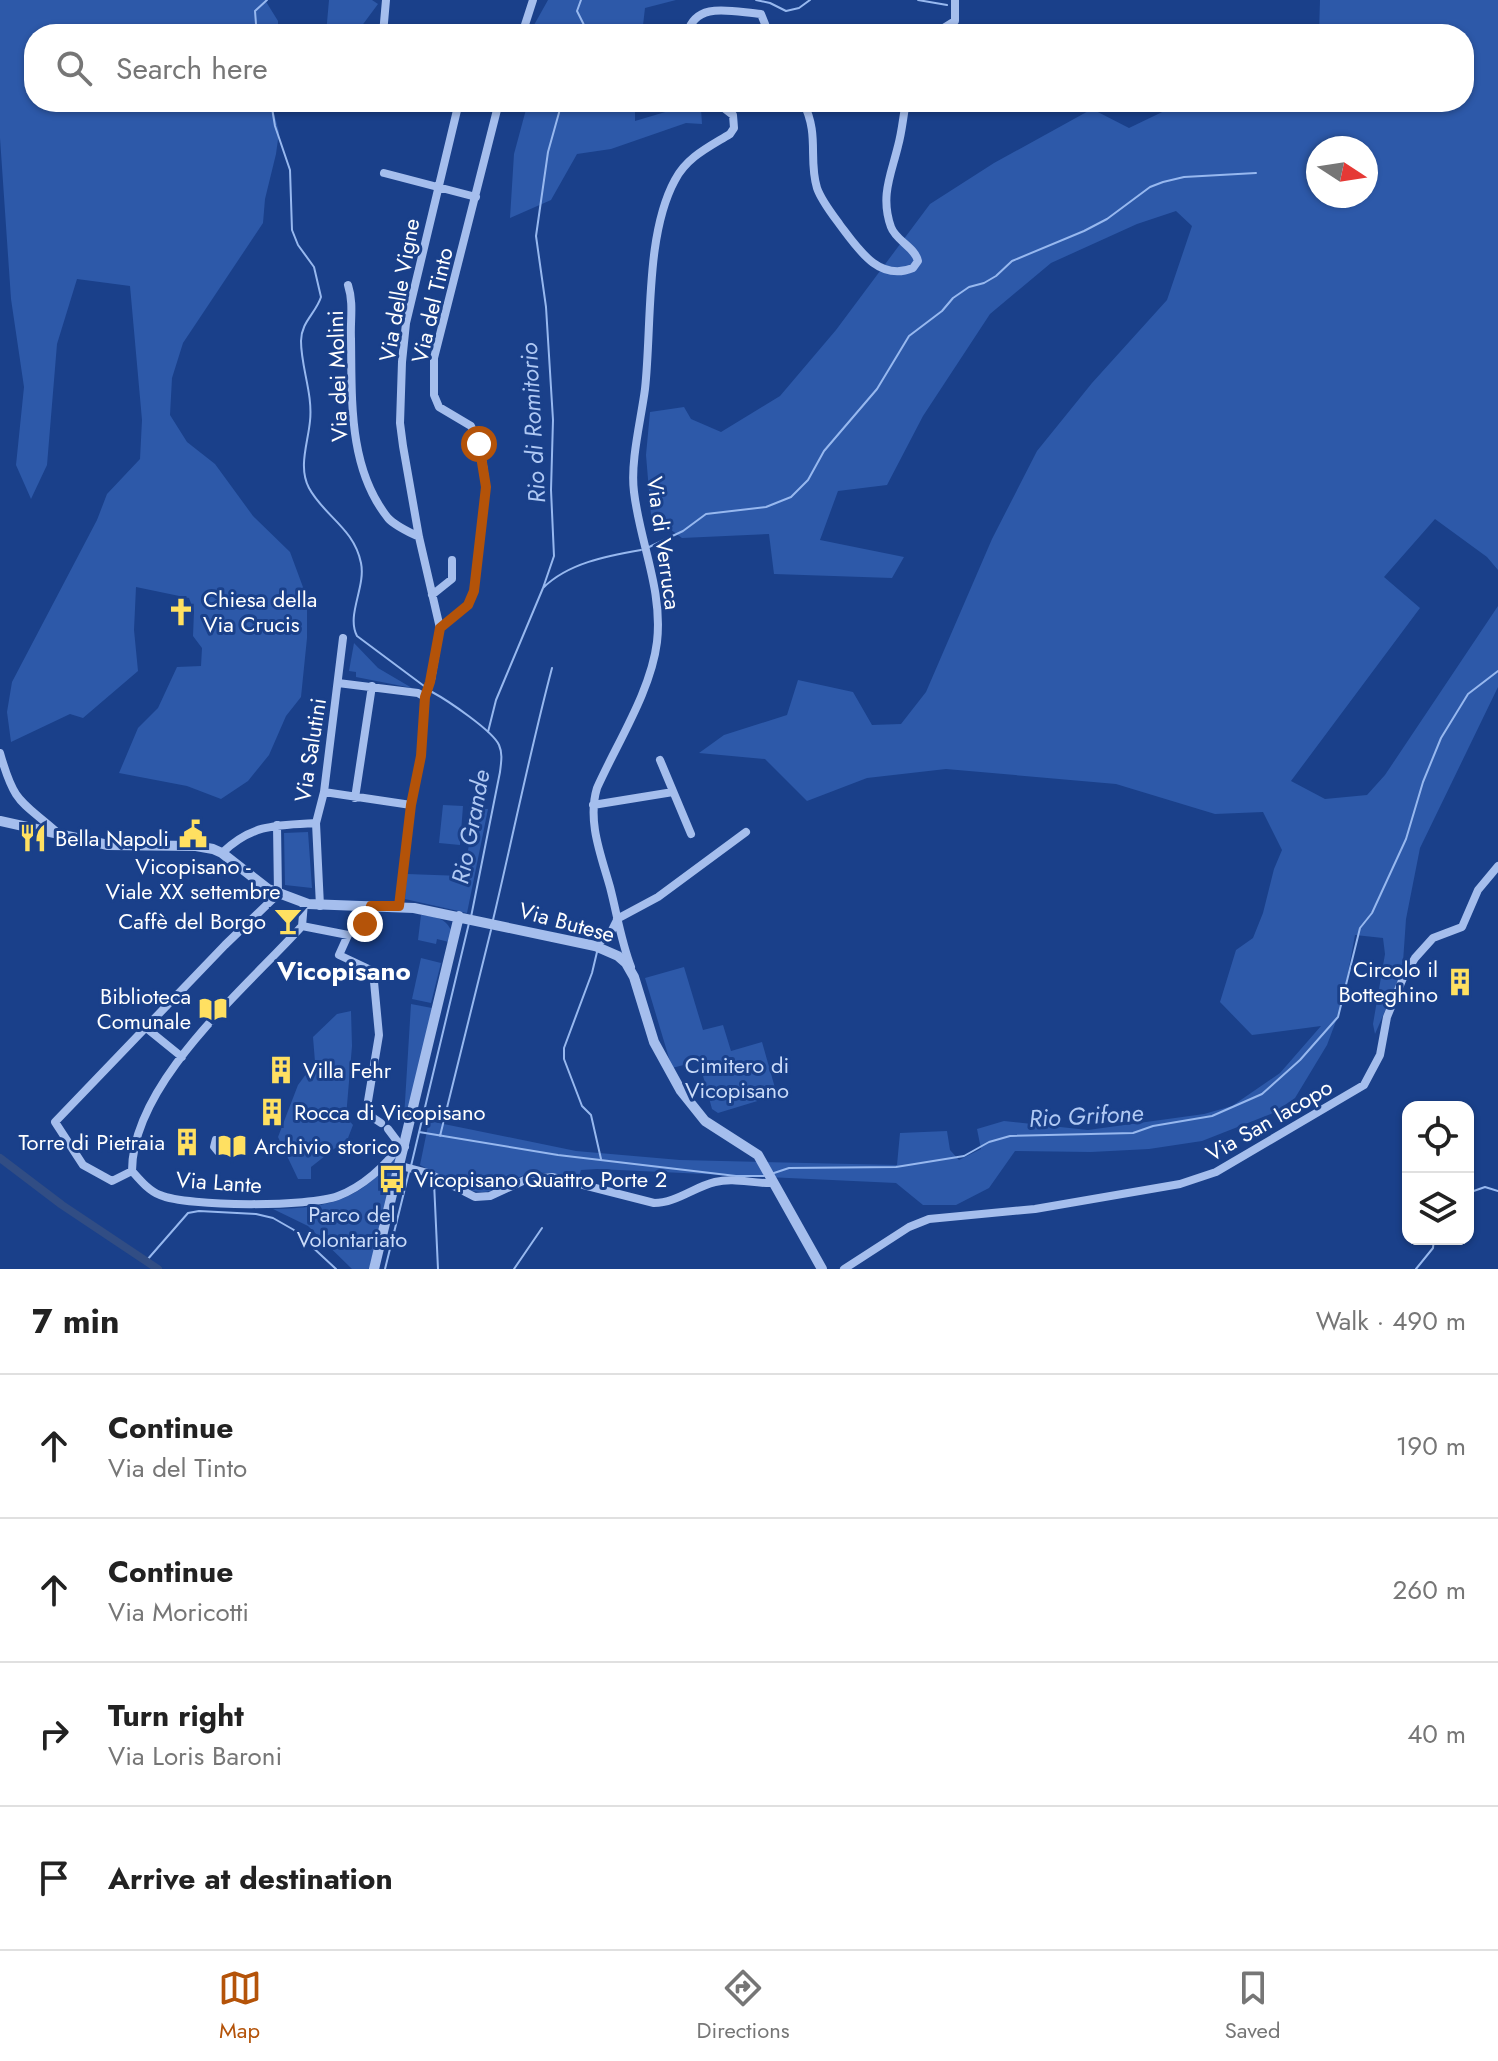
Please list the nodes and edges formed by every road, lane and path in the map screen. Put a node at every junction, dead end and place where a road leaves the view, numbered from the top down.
1 (386, 0) edge
2 (533, 0) edge
3 (955, 0) edge
4 (384, 24) edge
5 (525, 24) edge
6 (690, 24) edge
7 (765, 24) edge
8 (950, 24) edge
9 (456, 112) edge
10 (497, 112) edge
11 (729, 112) edge
12 (807, 112) edge
13 (904, 112) edge
14 (384, 173) dead end
15 (438, 186) junction
16 (476, 197) junction
17 (348, 285) dead end
18 (419, 537) junction
19 (452, 560) dead end
20 (432, 595) junction
21 (440, 628) junction
22 (343, 638) dead end
23 (338, 683) junction
24 (372, 686) junction
25 (425, 696) junction
26 (0, 753) edge
27 (660, 760) dead end
28 (324, 792) junction
29 (673, 792) junction
30 (355, 798) junction
31 (411, 805) junction
32 (593, 805) junction
33 (0, 821) edge
34 (316, 823) junction
35 (277, 825) junction
36 (746, 832) dead end
37 (59, 834) junction
38 (691, 834) dead end
39 (222, 853) junction
40 (1498, 866) edge
41 (278, 894) junction
42 (304, 903) junction
43 (320, 906) junction
44 (371, 906) junction
45 (399, 906) junction
46 (617, 919) junction
47 (478, 920) junction
48 (302, 926) junction
49 (610, 934) junction
50 (348, 935) junction
51 (622, 941) junction
52 (595, 946) junction
53 (609, 952) junction
54 (634, 977) junction
55 (145, 1027) junction
56 (182, 1057) junction
57 (215, 1139) dead end
58 (402, 1146) junction
59 (217, 1152) dead end
60 (404, 1167) junction
61 (132, 1171) junction
62 (773, 1183) junction
63 (374, 1269) edge
64 (822, 1269) edge
65 (844, 1269) edge

1 - 4 street
2 - 5 street
3 - 8 street
6 - 7 street
9 - 15 street, Via delle Vigne
10 - 16 street, Via del Tinto
11 - 32 street, Via di Verruca
12 - 13 street
14 - 15 street
15 - 16 street
15 - 18 street, Via delle Vigne
16 - 21 street, Via del Tinto
17 - 18 street, Via dei Molini
18 - 20 street, Via delle Vigne
19 - 20 street
20 - 21 street, Via delle Vigne
21 - 25 street
22 - 23 street, Via Salutini
23 - 24 street, Via Salutini
23 - 28 street, Via Salutini
24 - 25 street, Via Salutini
24 - 30 street
25 - 31 street
26 - 37 street
27 - 29 street
28 - 30 street
28 - 34 street, Via Salutini
29 - 32 street
29 - 38 street
30 - 31 street
31 - 45 street
32 - 46 street, Via di Verruca
33 - 37 street
34 - 35 street
34 - 43 street, Via Salutini
35 - 39 street
35 - 41 street
36 - 46 street
37 - 39 street
39 - 41 street, Via Butese
40 - 65 street, Via San Iacopo
41 - 42 street, Via Butese
41 - 55 street
42 - 43 street, Via Butese
42 - 48 street
43 - 44 street, Via Butese
44 - 45 street, Via Butese
44 - 50 street
45 - 47 street, Via Butese
46 - 49 street
46 - 51 street, Via di Verruca
47 - 52 street, Via Butese
47 - 58 street
48 - 50 street
48 - 56 street
49 - 52 street
49 - 53 street
50 - 58 street
51 - 53 street
51 - 54 street, Via di Verruca
52 - 53 street, Via Butese
53 - 54 street, Via Butese
54 - 62 street, Via Butese
55 - 56 street
55 - 61 street
56 - 61 street
57 - 59 street
58 - 60 street
58 - 61 street, Via Lante
60 - 62 street
60 - 63 street
62 - 64 street, Via Butese

